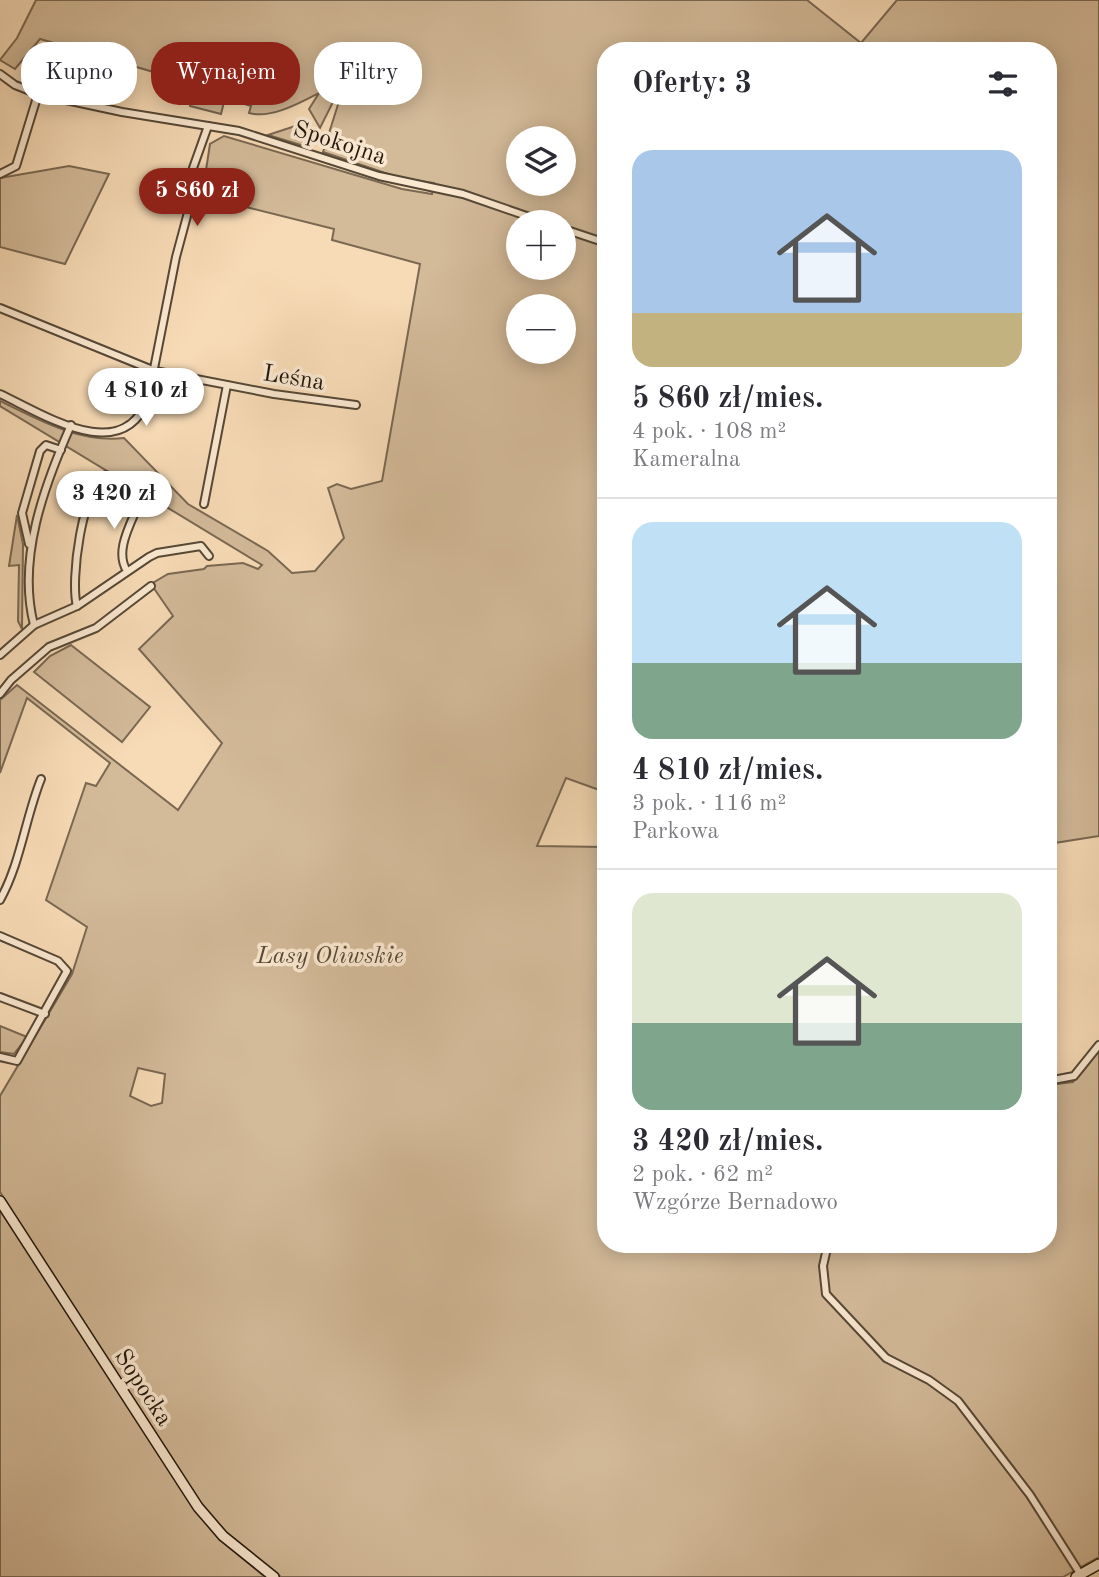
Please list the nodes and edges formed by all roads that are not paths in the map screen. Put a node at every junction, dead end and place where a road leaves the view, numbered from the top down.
1 (0, 74) edge
2 (21, 87) edge
3 (35, 105) edge
4 (89, 105) edge
5 (208, 126) junction
6 (0, 174) edge
7 (508, 210) edge
8 (576, 233) edge
9 (597, 240) edge
10 (0, 308) edge
11 (155, 371) junction
12 (227, 385) junction
13 (0, 394) edge
14 (356, 405) dead end
15 (71, 425) junction
16 (61, 450) junction
17 (204, 504) dead end
18 (30, 545) junction
19 (209, 556) dead end
20 (127, 571) junction
21 (151, 586) dead end
22 (77, 606) junction
23 (34, 625) junction
24 (0, 655) edge
25 (0, 694) edge
26 (41, 779) dead end
27 (0, 900) edge
28 (0, 936) edge
29 (0, 997) edge
30 (45, 1014) junction
31 (1099, 1045) edge
32 (0, 1057) edge
33 (1057, 1080) edge
34 (0, 1201) edge
35 (826, 1253) edge
36 (1099, 1564) edge
37 (1078, 1576) edge
38 (274, 1577) edge

1 - 2 street, Spokojna
3 - 6 street
4 - 5 street, Spokojna
5 - 7 street, Spokojna
5 - 11 street
8 - 9 street
10 - 11 street, Leśna
11 - 12 street, Leśna
11 - 15 street
12 - 14 street, Leśna
12 - 17 street, Leśna
13 - 15 street
15 - 16 street
16 - 18 street
16 - 18 street
18 - 23 street
19 - 20 street
20 - 22 street
20 - 22 street
21 - 25 street
22 - 23 street
23 - 24 street
26 - 27 street
28 - 30 street
29 - 30 street
30 - 32 street
31 - 33 street
34 - 38 main road, Sopocka
35 - 37 street
36 - 37 main road

